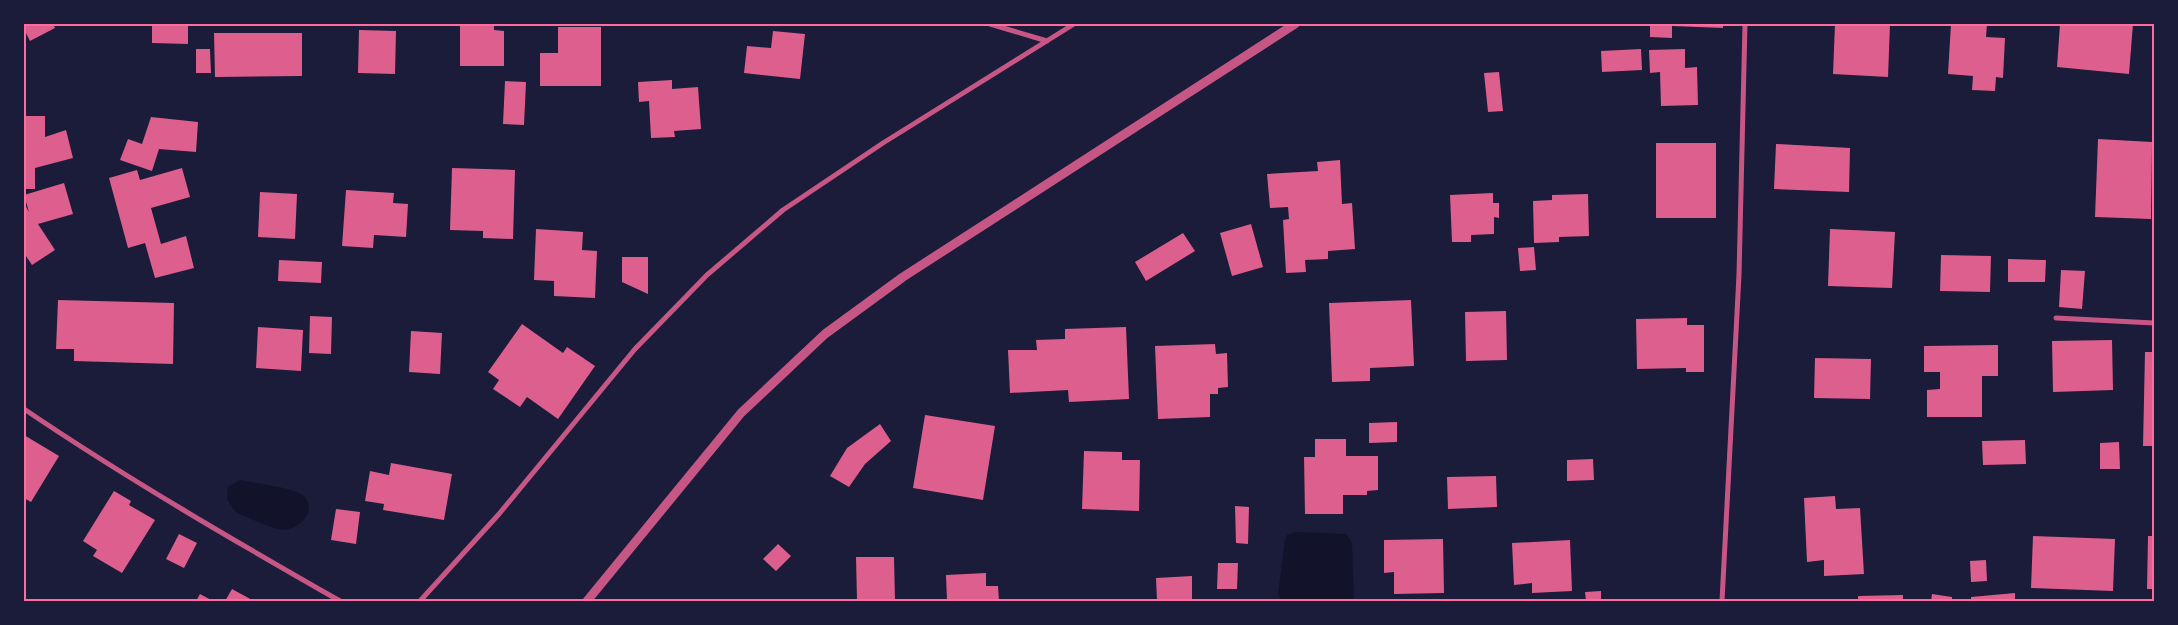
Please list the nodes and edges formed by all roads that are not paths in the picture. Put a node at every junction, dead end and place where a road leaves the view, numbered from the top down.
1 (990, 24) edge
2 (1074, 24) edge
3 (1295, 24) edge
4 (1745, 24) edge
5 (1047, 41) junction
6 (2056, 318) dead end
7 (2154, 323) edge
8 (24, 409) edge
9 (340, 601) edge
10 (420, 601) edge
11 (587, 601) edge
12 (1722, 601) edge

1 - 5 street
2 - 5 street
3 - 11 street
4 - 12 street
5 - 10 street
6 - 7 street
8 - 9 street

